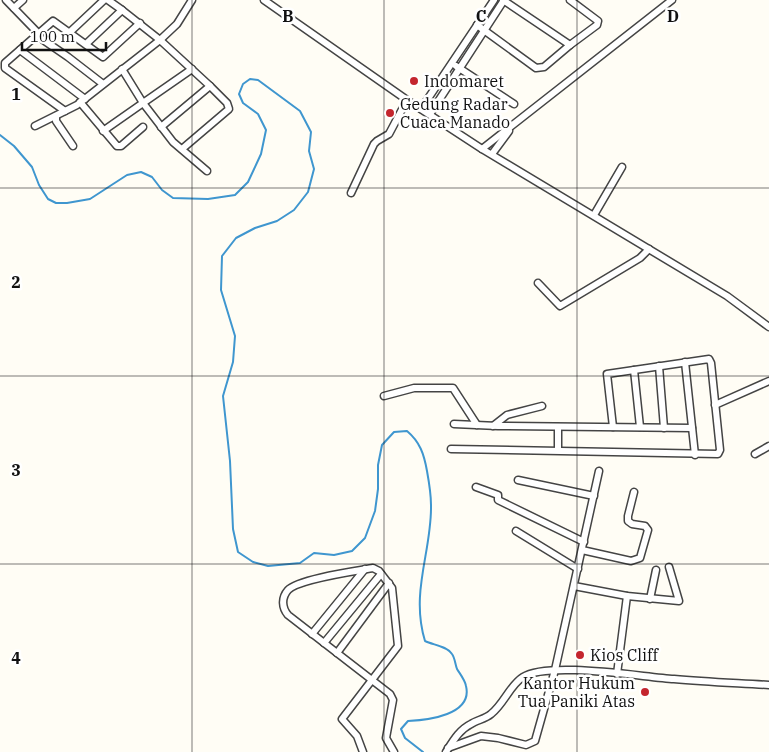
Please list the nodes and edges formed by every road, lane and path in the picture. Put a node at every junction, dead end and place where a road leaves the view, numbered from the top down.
1 (6, 0) edge
2 (23, 0) edge
3 (104, 0) edge
4 (108, 0) edge
5 (192, 0) edge
6 (264, 0) edge
7 (494, 0) edge
8 (503, 0) edge
9 (570, 0) edge
10 (672, 0) edge
11 (14, 8) junction
12 (122, 10) junction
13 (140, 23) junction
14 (477, 25) junction
15 (483, 30) junction
16 (70, 32) junction
17 (37, 34) junction
18 (160, 40) junction
19 (86, 44) junction
20 (570, 45) junction
21 (20, 50) junction
22 (452, 64) junction
23 (459, 68) junction
24 (192, 69) junction
25 (122, 70) junction
26 (103, 84) junction
27 (210, 86) junction
28 (83, 100) junction
29 (407, 100) junction
30 (143, 103) junction
31 (514, 104) dead end
32 (421, 109) junction
33 (65, 112) junction
34 (430, 114) junction
35 (56, 116) junction
36 (516, 122) junction
37 (35, 126) dead end
38 (143, 127) dead end
39 (161, 127) junction
40 (103, 131) junction
41 (73, 146) dead end
42 (182, 149) junction
43 (482, 149) junction
44 (492, 154) junction
45 (622, 167) dead end
46 (207, 171) dead end
47 (351, 193) dead end
48 (594, 215) junction
49 (649, 249) junction
50 (538, 283) dead end
51 (769, 327) edge
52 (685, 362) junction
53 (659, 366) junction
54 (634, 370) junction
55 (769, 381) edge
56 (384, 396) dead end
57 (715, 405) junction
58 (542, 406) dead end
59 (454, 424) dead end
60 (478, 425) junction
61 (493, 426) junction
62 (558, 427) junction
63 (613, 427) junction
64 (640, 427) junction
65 (664, 428) junction
66 (692, 428) junction
67 (769, 446) edge
68 (451, 449) dead end
69 (558, 450) junction
70 (755, 454) dead end
71 (695, 455) junction
72 (599, 471) dead end
73 (518, 480) dead end
74 (476, 487) dead end
75 (634, 492) dead end
76 (594, 496) junction
77 (516, 531) dead end
78 (584, 542) junction
79 (582, 550) junction
80 (669, 567) dead end
81 (365, 569) junction
82 (578, 569) junction
83 (656, 570) dead end
84 (381, 574) junction
85 (389, 583) junction
86 (574, 586) junction
87 (627, 596) junction
88 (650, 599) junction
89 (312, 634) junction
90 (324, 643) junction
91 (337, 653) junction
92 (555, 670) junction
93 (617, 674) junction
94 (372, 679) junction
95 (769, 685) edge
96 (447, 750) edge
97 (363, 752) edge
98 (394, 752) edge

1 - 11 street
2 - 11 street
3 - 16 street
4 - 12 street
5 - 18 street
6 - 29 street
7 - 14 street
8 - 15 street
8 - 20 street
9 - 20 street
10 - 36 street
11 - 17 street
12 - 13 street
12 - 19 street
13 - 18 street
13 - 19 street
14 - 15 street
14 - 22 street
15 - 20 street
15 - 23 street
16 - 17 street
16 - 19 street
17 - 21 street
17 - 26 street
18 - 24 street
18 - 25 street
21 - 28 street
21 - 33 street
22 - 23 street
22 - 32 street
23 - 31 street
23 - 34 street
24 - 27 street
24 - 30 street
25 - 26 street
25 - 30 street
26 - 28 street
27 - 39 street
27 - 42 street
28 - 33 street
28 - 40 street
29 - 32 street
29 - 47 street
30 - 39 street
30 - 40 street
32 - 34 street
33 - 35 street
34 - 43 street
35 - 37 street
35 - 41 street
36 - 43 street
36 - 44 street
38 - 40 street
39 - 42 street
42 - 46 street
43 - 44 street
44 - 48 street
45 - 48 street
48 - 49 street
49 - 50 street
49 - 51 street
52 - 53 street
52 - 57 street
52 - 66 street
53 - 54 street
53 - 65 street
54 - 63 street
54 - 64 street
55 - 57 street
56 - 60 street
57 - 71 street
58 - 61 street
59 - 60 street
60 - 61 street
61 - 62 street
62 - 63 street
62 - 69 street
63 - 64 street
64 - 65 street
65 - 66 street
66 - 71 street
67 - 70 street
68 - 69 street
69 - 71 street
72 - 76 street
73 - 76 street
74 - 78 street
75 - 79 street
76 - 78 street
77 - 82 street
78 - 79 street
79 - 82 street
80 - 88 street
81 - 84 street
81 - 89 street
81 - 89 street
82 - 86 street
83 - 88 street
84 - 85 street
84 - 90 street
85 - 91 street
85 - 94 street
86 - 87 street
86 - 92 street
87 - 88 street
87 - 93 street
89 - 90 street
90 - 91 street
91 - 94 street
92 - 93 street
92 - 96 street
92 - 96 street
93 - 95 street
94 - 97 street
94 - 98 street

